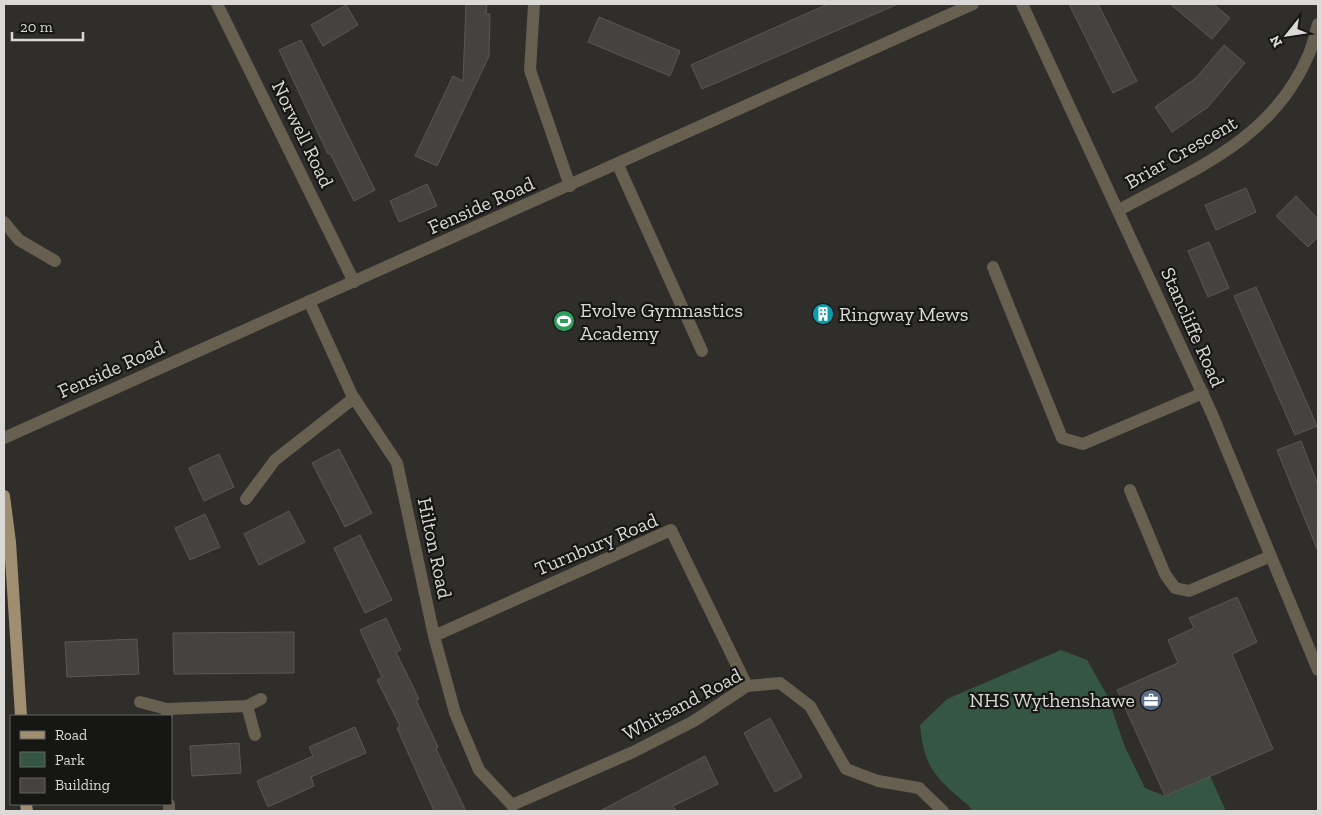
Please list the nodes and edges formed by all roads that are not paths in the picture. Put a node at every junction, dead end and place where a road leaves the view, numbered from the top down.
1 (217, 4) edge
2 (534, 4) edge
3 (973, 4) edge
4 (1022, 4) edge
5 (1318, 24) edge
6 (618, 165) junction
7 (570, 186) junction
8 (1119, 210) junction
9 (4, 222) edge
10 (55, 261) dead end
11 (993, 267) dead end
12 (354, 282) junction
13 (309, 301) junction
14 (702, 351) dead end
15 (1203, 393) junction
16 (354, 398) junction
17 (4, 438) edge
18 (1130, 490) dead end
19 (4, 496) edge
20 (246, 499) dead end
21 (1271, 556) junction
22 (434, 636) junction
23 (1317, 666) edge
24 (747, 686) junction
25 (261, 699) dead end
26 (140, 702) dead end
27 (247, 706) junction
28 (167, 712) edge
29 (21, 715) edge
30 (255, 735) dead end
31 (511, 808) edge
32 (943, 811) edge

1 - 12 street, Norwell Road
2 - 7 street
3 - 6 street, Fenside Road
4 - 8 street, Stancliffe Road
5 - 8 street, Briar Crescent
6 - 7 street, Fenside Road
6 - 14 street
7 - 12 street, Fenside Road
8 - 15 street, Stancliffe Road
9 - 10 street
11 - 15 street
12 - 13 street, Fenside Road
13 - 16 street, Hilton Road
13 - 17 street, Fenside Road
15 - 21 street, Stancliffe Road
16 - 20 street
16 - 22 street, Hilton Road
18 - 21 street
19 - 29 main road
21 - 23 street, Stancliffe Road
22 - 24 street, Turnbury Road
22 - 31 street, Hilton Road
24 - 31 street, Whitsand Road
24 - 32 street, Whitsand Road
25 - 27 street
26 - 28 street
27 - 28 street
27 - 30 street

